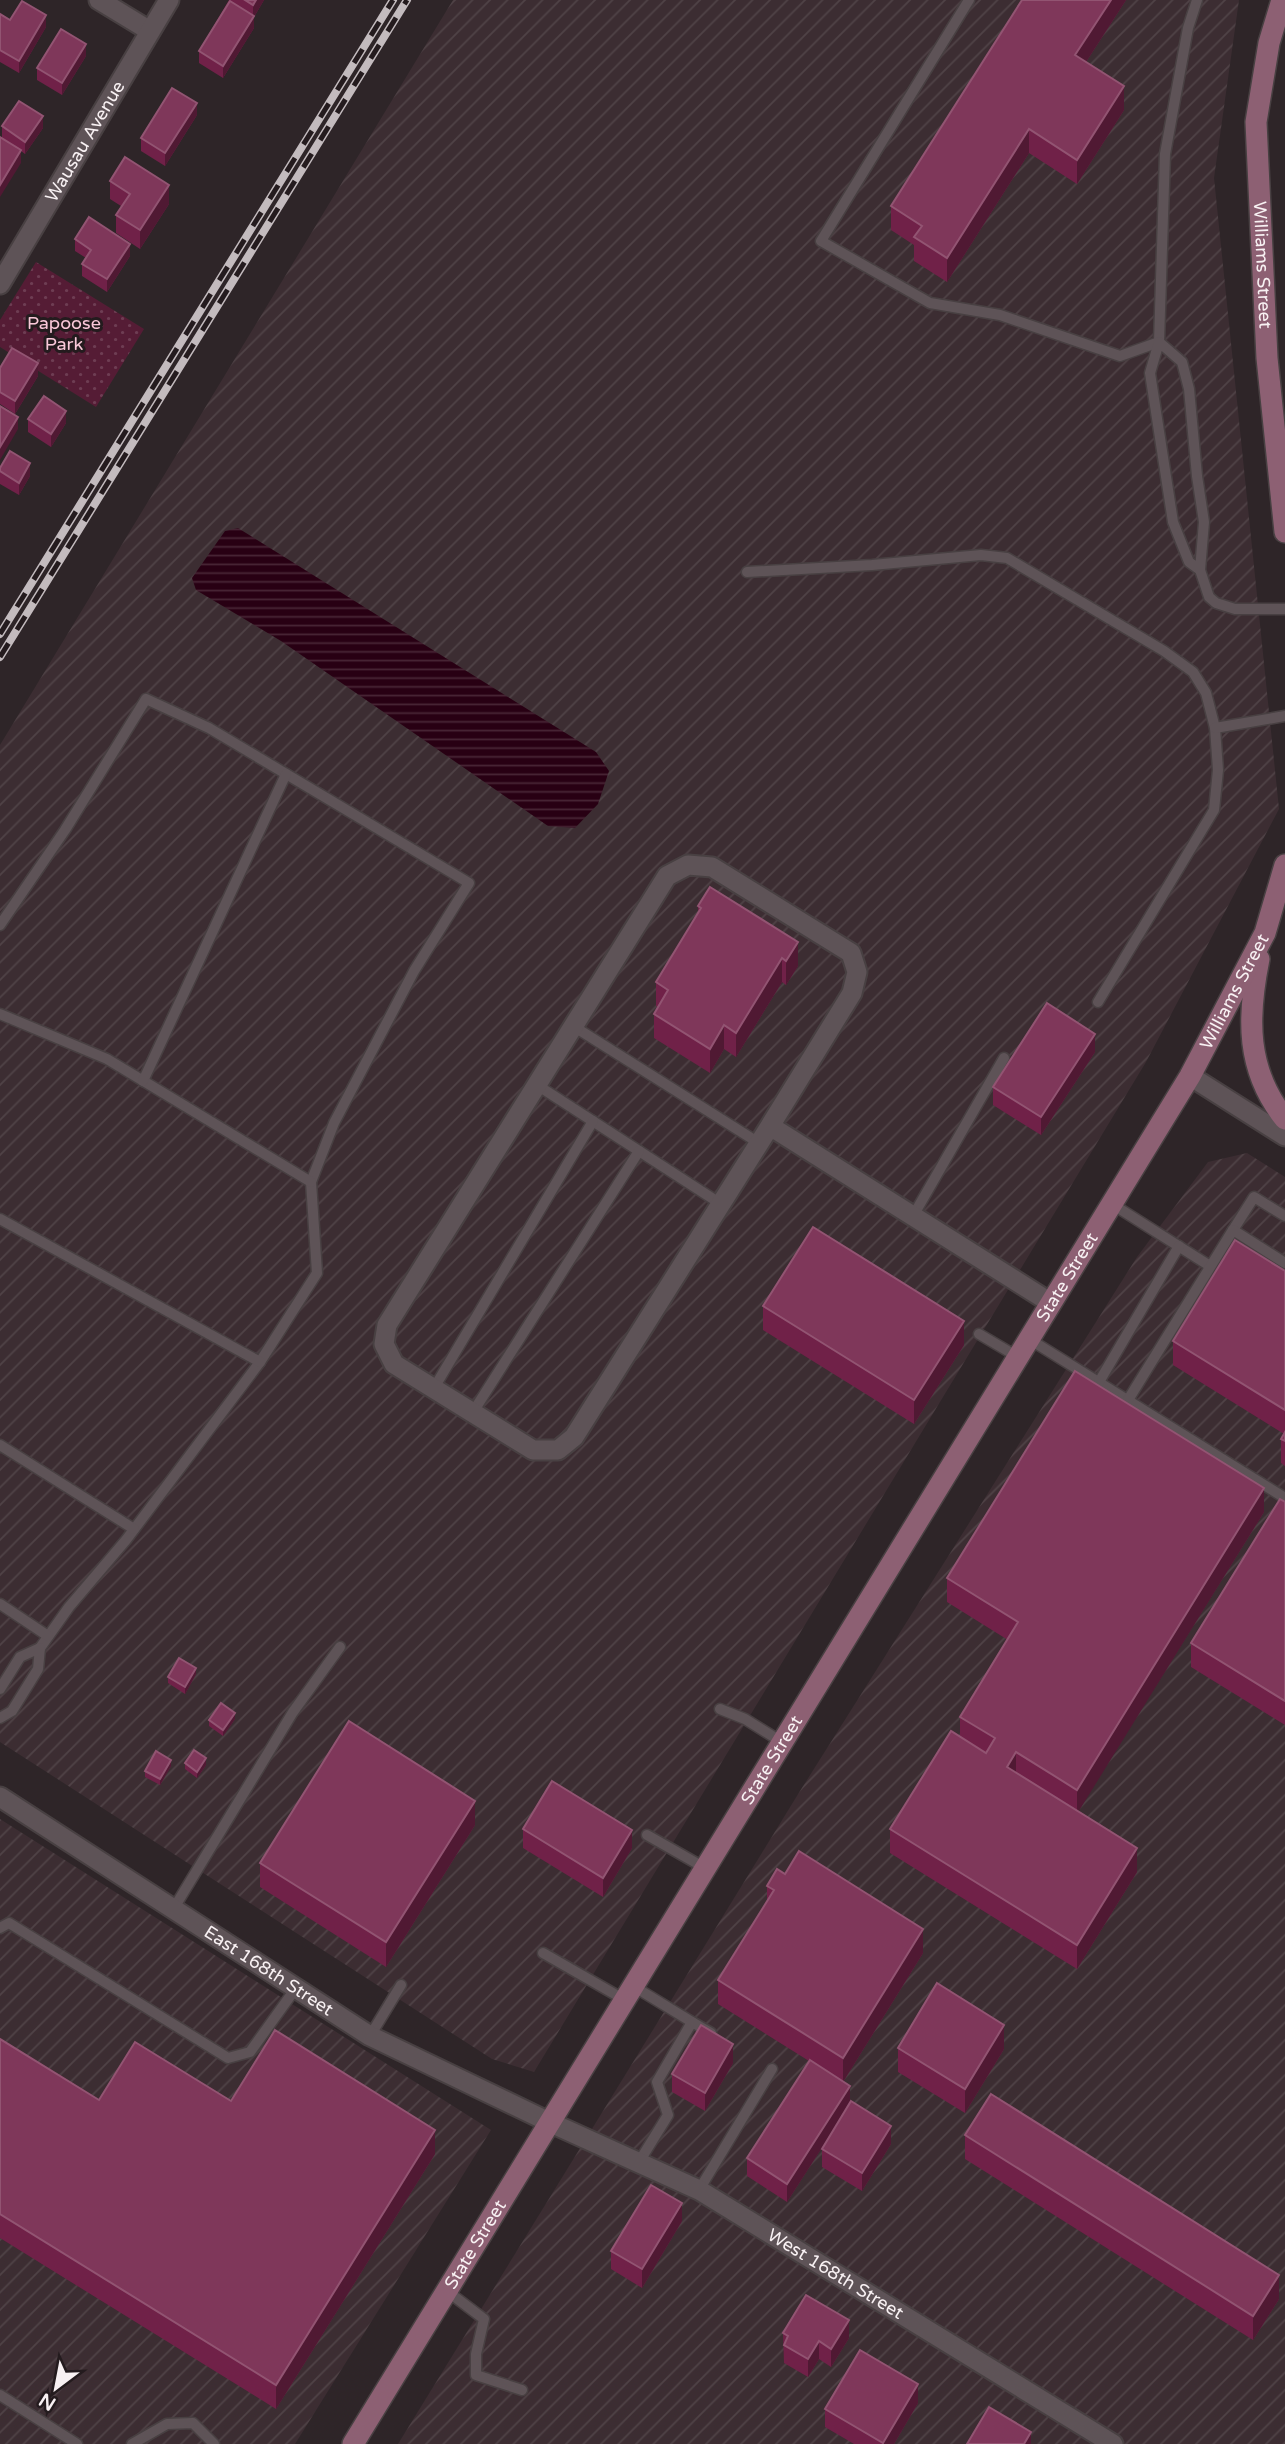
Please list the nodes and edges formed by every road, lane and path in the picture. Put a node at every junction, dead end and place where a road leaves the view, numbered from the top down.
1 (99, 0) edge
2 (169, 0) edge
3 (969, 0) edge
4 (1196, 0) edge
5 (1282, 0) edge
6 (150, 32) junction
7 (0, 284) edge
8 (1159, 342) junction
9 (1285, 532) edge
10 (1199, 570) junction
11 (747, 572) dead end
12 (1285, 609) edge
13 (1285, 716) edge
14 (1215, 728) junction
15 (286, 774) junction
16 (1285, 865) edge
17 (0, 925) edge
18 (1265, 933) junction
19 (1098, 1002) dead end
20 (0, 1014) edge
21 (573, 1026) junction
22 (1004, 1058) dead end
23 (1190, 1076) junction
24 (143, 1081) junction
25 (537, 1085) junction
26 (1285, 1119) edge
27 (593, 1121) junction
28 (770, 1126) junction
29 (1285, 1136) edge
30 (759, 1143) junction
31 (639, 1151) junction
32 (311, 1182) junction
33 (721, 1204) junction
34 (1112, 1204) junction
35 (913, 1216) junction
36 (1285, 1216) edge
37 (0, 1219) edge
38 (1233, 1230) junction
39 (1179, 1246) junction
40 (1285, 1263) edge
41 (1210, 1266) junction
42 (1051, 1303) junction
43 (979, 1334) dead end
44 (1029, 1339) junction
45 (1018, 1357) junction
46 (260, 1362) junction
47 (1099, 1382) junction
48 (434, 1388) junction
49 (1128, 1400) junction
50 (473, 1412) junction
51 (0, 1445) edge
52 (1285, 1498) edge
53 (134, 1529) junction
54 (0, 1604) edge
55 (48, 1636) junction
56 (340, 1647) dead end
57 (40, 1648) junction
58 (0, 1689) edge
59 (720, 1709) dead end
60 (0, 1718) edge
61 (782, 1742) junction
62 (0, 1797) edge
63 (646, 1835) dead end
64 (705, 1868) junction
65 (174, 1908) junction
66 (0, 1928) edge
67 (542, 1953) dead end
68 (401, 1985) dead end
69 (296, 1988) junction
70 (629, 1993) junction
71 (692, 2022) junction
72 (370, 2036) junction
73 (725, 2042) edge
74 (772, 2069) dead end
75 (549, 2122) junction
76 (639, 2162) junction
77 (699, 2190) junction
78 (446, 2291) junction
79 (522, 2390) dead end
80 (0, 2395) edge
81 (77, 2444) edge
82 (132, 2444) edge
83 (214, 2444) edge
84 (353, 2444) edge
85 (1113, 2444) edge

1 - 6 street
2 - 6 street, Wausau Avenue
3 - 8 lane
4 - 8 lane
5 - 9 street, Williams Street
6 - 7 street, Wausau Avenue
8 - 10 lane
8 - 10 lane
10 - 12 lane
11 - 14 lane
13 - 14 lane
14 - 19 lane
15 - 17 lane
15 - 24 lane
15 - 32 lane
16 - 18 street, Williams Street
18 - 23 street, Williams Street
18 - 26 street
20 - 24 lane
21 - 25 street
21 - 28 street
21 - 30 lane
22 - 35 lane
23 - 29 street
23 - 34 street, State Street
24 - 32 lane
25 - 27 lane
25 - 48 street
27 - 31 lane
27 - 48 lane
28 - 30 street
28 - 35 street
30 - 33 street
31 - 33 lane
31 - 50 lane
32 - 46 lane
33 - 50 street
34 - 39 lane
34 - 42 street, State Street
35 - 42 street
36 - 38 lane
37 - 46 lane
38 - 40 lane
38 - 41 lane
39 - 41 lane
39 - 47 lane
41 - 49 lane
42 - 44 street, State Street
43 - 45 lane
44 - 45 street, State Street
44 - 47 lane
45 - 61 street, State Street
46 - 53 lane
47 - 49 lane
48 - 50 street
49 - 52 lane
51 - 53 lane
53 - 55 lane
54 - 55 lane
55 - 57 lane
56 - 65 lane
57 - 58 lane
57 - 60 lane
59 - 61 lane
61 - 64 street, State Street
62 - 65 street, East 168th Street
63 - 64 lane
64 - 70 street, State Street
65 - 69 street, East 168th Street
66 - 69 lane
67 - 70 lane
68 - 72 lane
69 - 72 street, East 168th Street
70 - 71 lane
70 - 75 street, State Street
71 - 73 lane
71 - 76 lane
72 - 75 street, East 168th Street
74 - 77 lane
75 - 76 street, West 168th Street
75 - 78 street, State Street
76 - 77 street, West 168th Street
77 - 85 street, West 168th Street
78 - 79 lane
78 - 84 street, State Street
80 - 81 lane
82 - 83 lane

